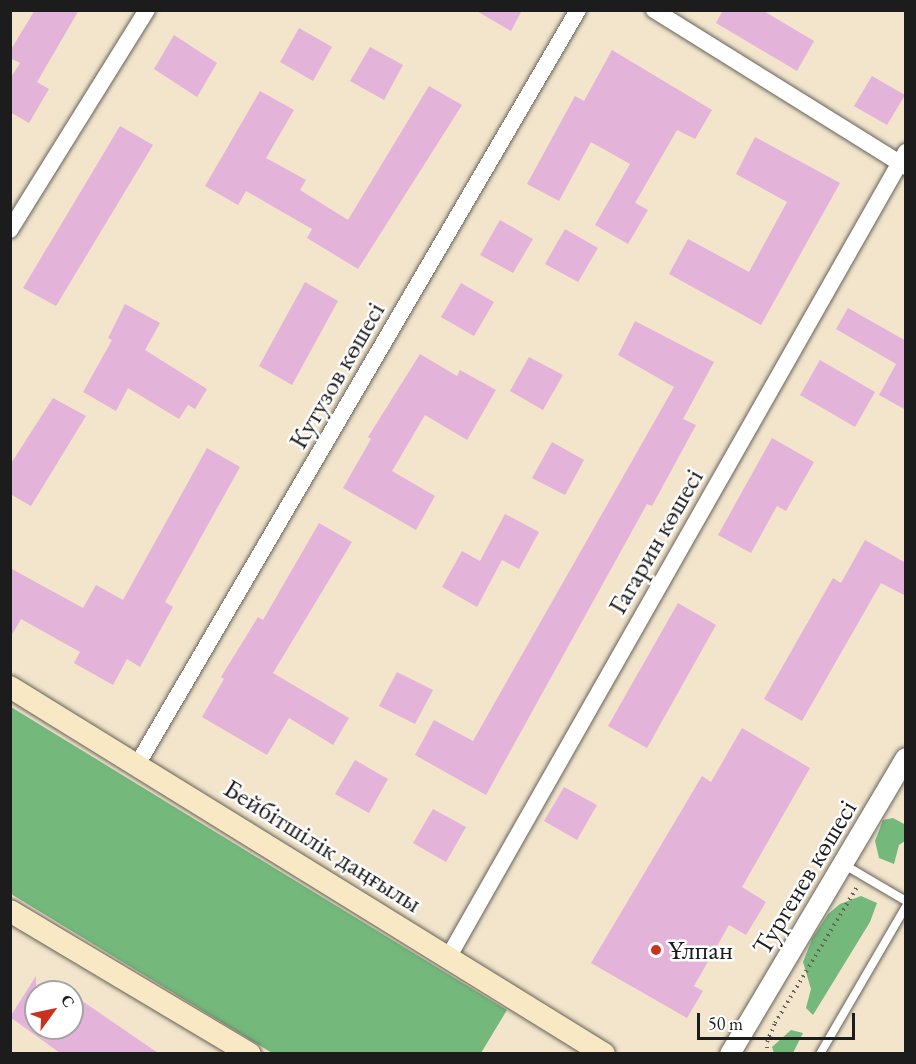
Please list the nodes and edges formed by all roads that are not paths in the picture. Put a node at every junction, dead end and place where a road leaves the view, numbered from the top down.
1 (147, 10) edge
2 (578, 10) edge
3 (654, 10) edge
4 (903, 161) edge
5 (10, 230) edge
6 (10, 687) edge
7 (906, 758) edge
8 (137, 765) junction
9 (842, 864) junction
10 (906, 901) edge
11 (906, 906) edge
12 (12, 916) edge
13 (449, 956) junction
14 (250, 1053) edge
15 (604, 1053) edge
16 (730, 1053) edge
17 (820, 1053) edge

1 - 5 street
2 - 8 street, Кутузов көшесі
3 - 4 street
4 - 13 street, Гагарин көшесі
6 - 8 main road, Бейбітшілік даңғылы
7 - 9 street, Тургенев көшесі
8 - 13 main road, Бейбітшілік даңғылы
9 - 10 lane
9 - 16 street, Тургенев көшесі
11 - 17 lane
12 - 14 main road
13 - 15 main road, Бейбітшілік даңғылы

